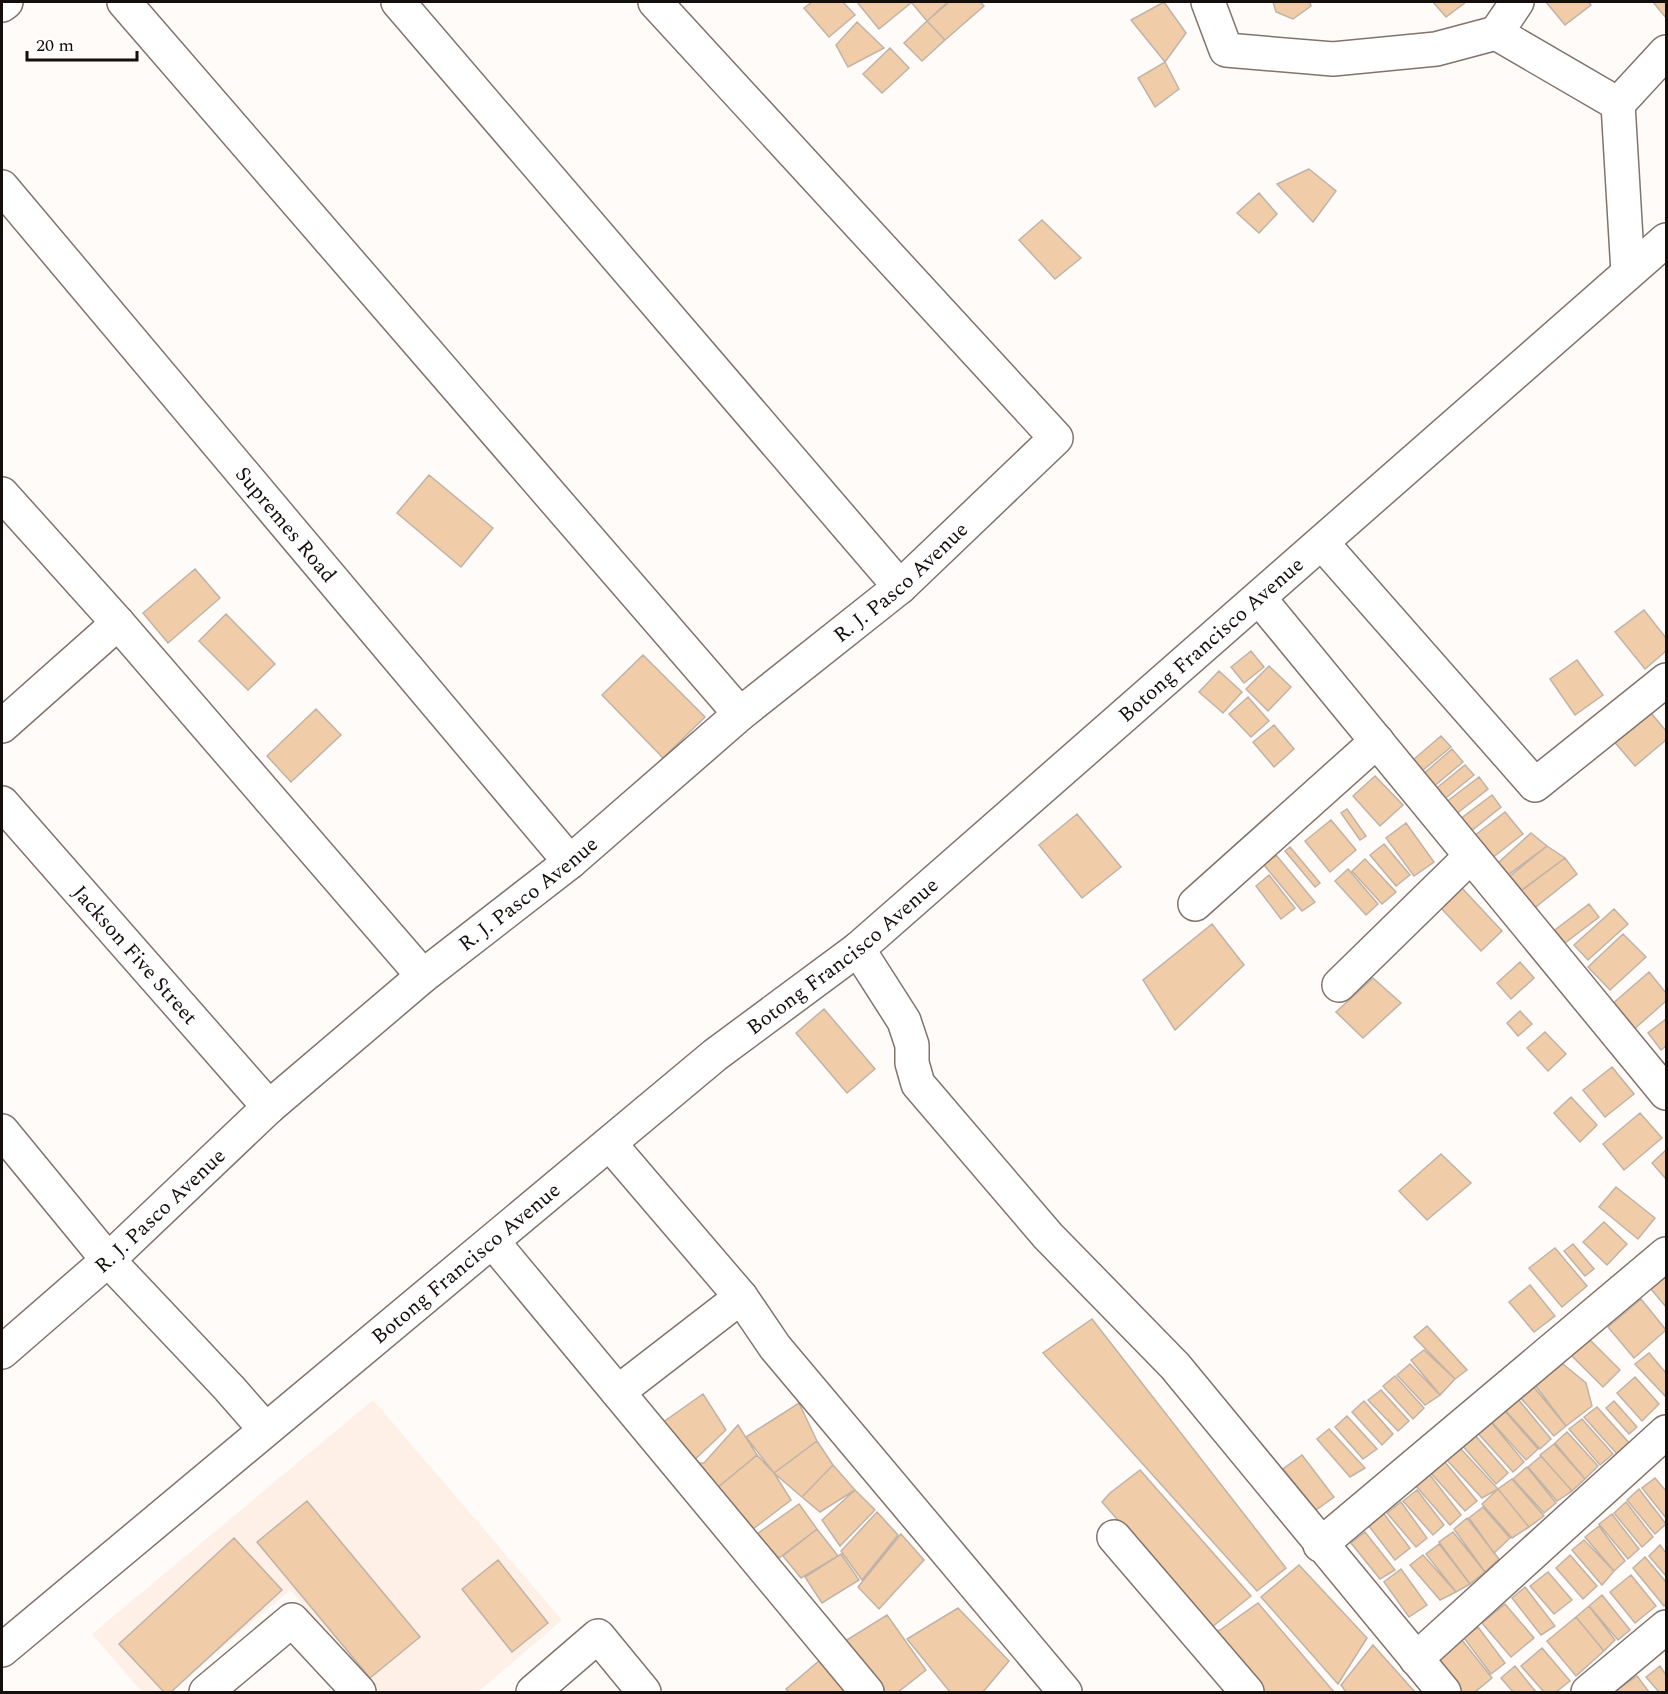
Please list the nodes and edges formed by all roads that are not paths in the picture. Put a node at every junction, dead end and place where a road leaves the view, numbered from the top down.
1 (6, 2) edge
2 (124, 2) edge
3 (398, 2) edge
4 (655, 2) edge
5 (1208, 2) edge
6 (1517, 2) edge
7 (2, 5) edge
8 (1496, 33) junction
9 (1666, 52) edge
10 (1618, 104) junction
11 (2, 187) edge
12 (1666, 240) edge
13 (1628, 273) junction
14 (2, 494) edge
15 (1322, 543) junction
16 (900, 587) junction
17 (1259, 598) junction
18 (118, 623) junction
19 (1666, 680) edge
20 (740, 714) junction
21 (2, 726) edge
22 (1377, 741) junction
23 (2, 804) edge
24 (1471, 856) junction
25 (570, 862) junction
26 (1195, 904) dead end
27 (858, 949) junction
28 (423, 976) junction
29 (1339, 985) dead end
30 (1666, 1093) edge
31 (270, 1107) junction
32 (2, 1131) edge
33 (610, 1144) junction
34 (494, 1242) junction
35 (1666, 1254) edge
36 (108, 1260) junction
37 (741, 1297) junction
38 (2, 1352) edge
39 (618, 1392) junction
40 (264, 1430) junction
41 (1666, 1432) edge
42 (1114, 1537) dead end
43 (1320, 1545) junction
44 (1666, 1627) edge
45 (2, 1650) edge
46 (1416, 1659) junction
47 (206, 1692) edge
48 (359, 1692) edge
49 (533, 1692) edge
50 (644, 1692) edge
51 (867, 1692) edge
52 (1065, 1692) edge
53 (1247, 1692) edge
54 (1444, 1692) edge
55 (1588, 1692) edge

1 - 7 street
2 - 20 street
3 - 16 street
4 - 16 street, R. J. Pasco Avenue
5 - 8 street
6 - 8 street
8 - 10 street
9 - 10 street
10 - 13 street
11 - 25 street, Supremes Road
12 - 13 street, Botong Francisco Avenue
13 - 15 street, Botong Francisco Avenue
14 - 18 street
15 - 17 street, Botong Francisco Avenue
15 - 19 street
16 - 20 street, R. J. Pasco Avenue
17 - 22 street
17 - 27 street, Botong Francisco Avenue
18 - 21 street
18 - 28 street
20 - 25 street, R. J. Pasco Avenue
22 - 24 street
22 - 26 street
23 - 31 street, Jackson Five Street
24 - 29 street
24 - 30 street
25 - 28 street, R. J. Pasco Avenue
27 - 33 street, Botong Francisco Avenue
27 - 43 street
28 - 31 street, R. J. Pasco Avenue
31 - 36 street, R. J. Pasco Avenue
32 - 36 street
33 - 34 street, Botong Francisco Avenue
33 - 37 street
34 - 39 street
34 - 40 street, Botong Francisco Avenue
35 - 43 street
36 - 38 street, R. J. Pasco Avenue
36 - 40 street
37 - 39 street
37 - 52 street
39 - 51 street
40 - 45 street, Botong Francisco Avenue
41 - 46 street
42 - 53 street
43 - 46 street
44 - 55 street
46 - 54 street
47 - 48 street
49 - 50 street

